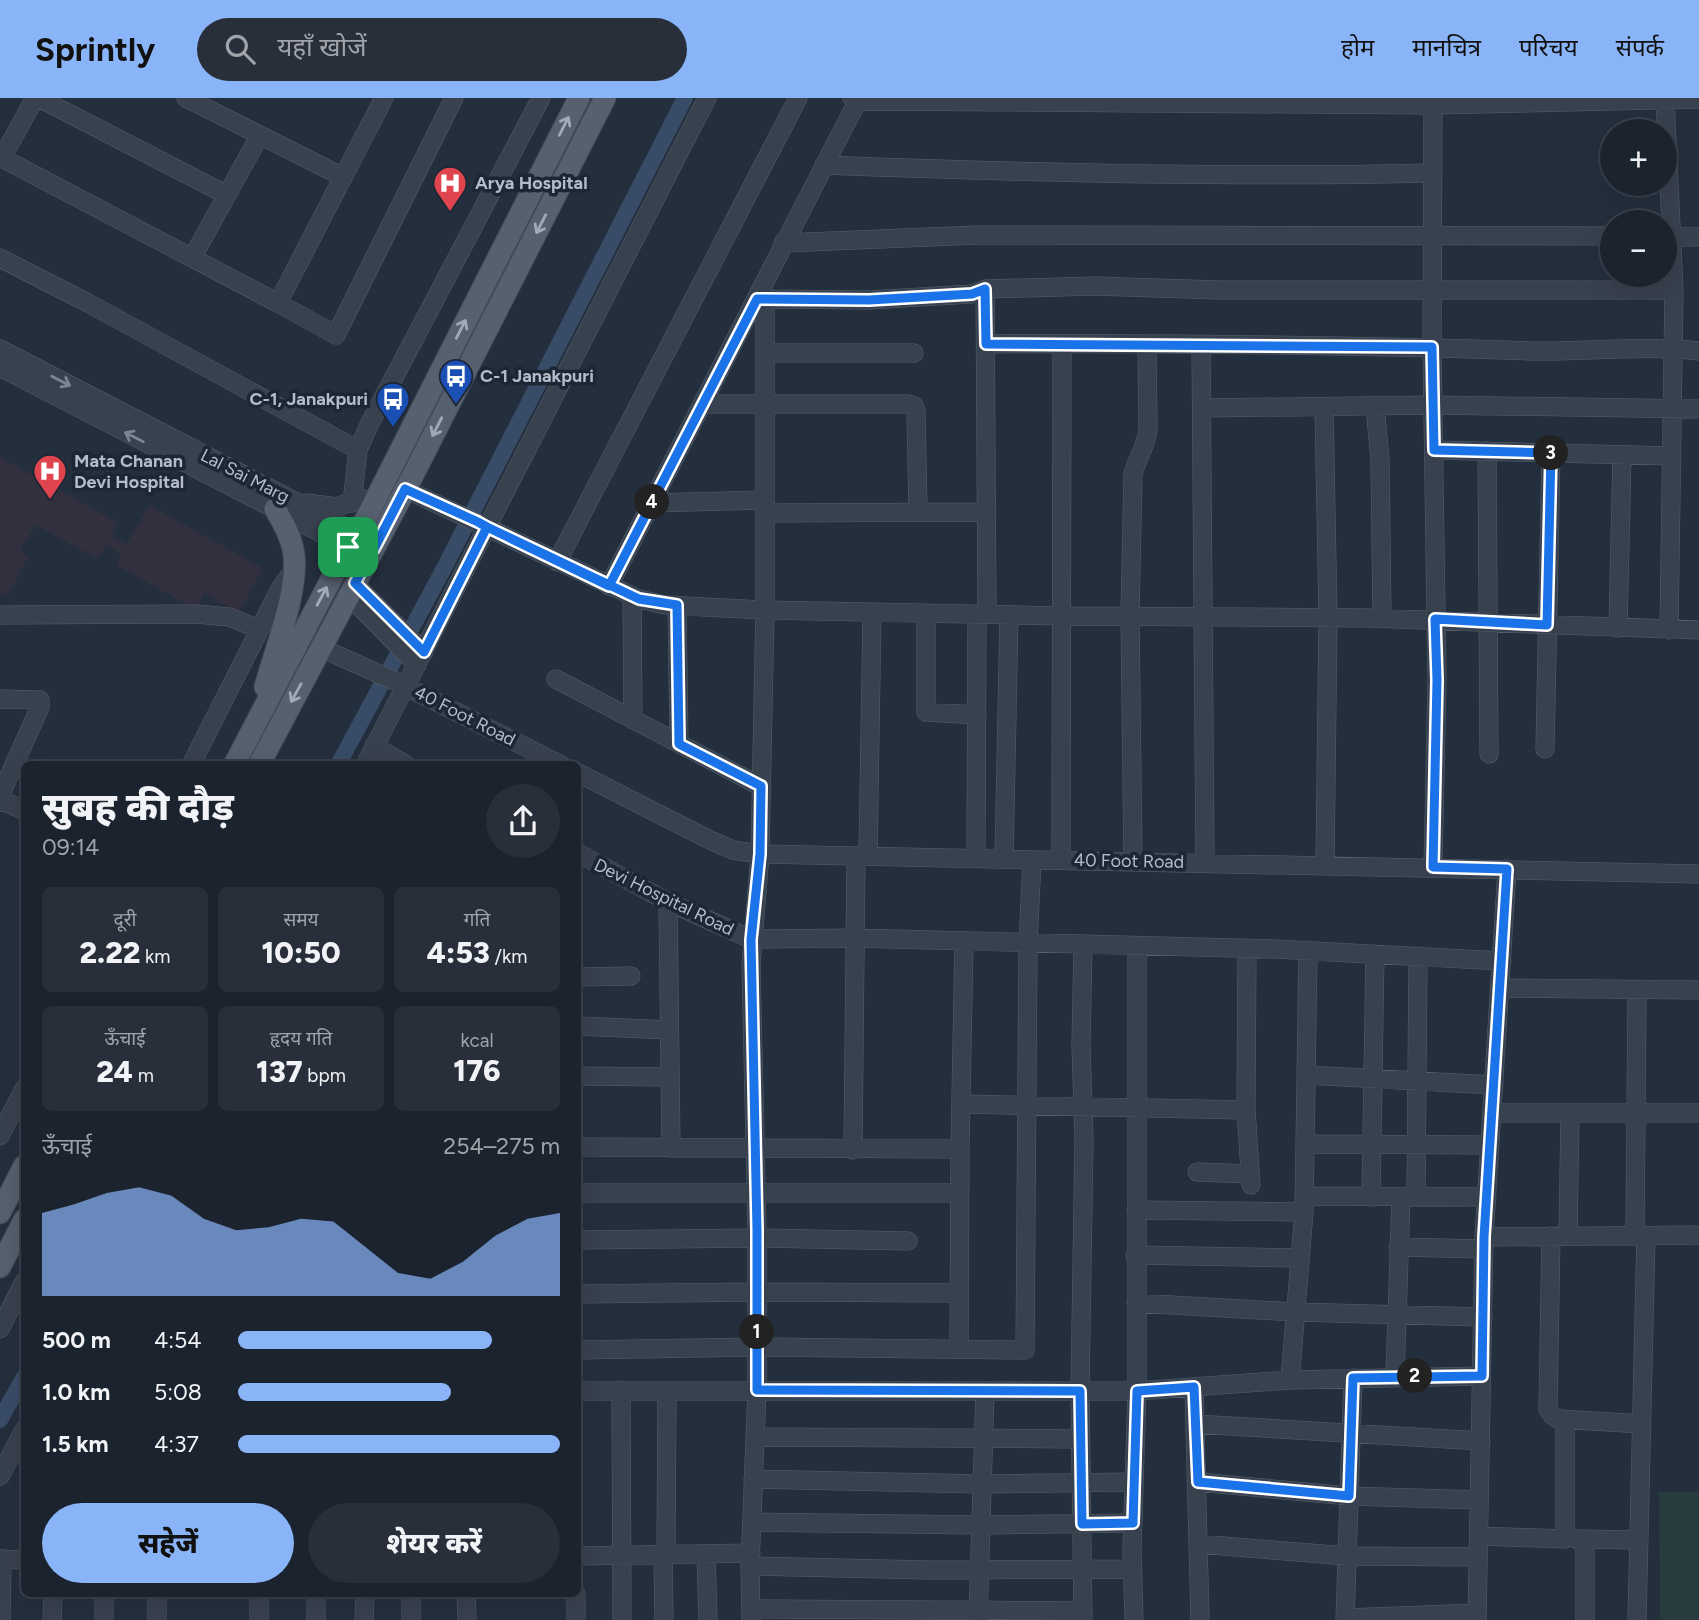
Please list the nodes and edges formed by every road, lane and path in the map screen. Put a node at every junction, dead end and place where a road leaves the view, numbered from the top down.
1 (37, 98) edge
2 (186, 98) edge
3 (384, 98) edge
4 (454, 98) edge
5 (541, 98) edge
6 (579, 98) edge
7 (605, 98) edge
8 (707, 98) edge
9 (798, 98) edge
10 (857, 99) edge
11 (1665, 99) edge
12 (1699, 99) edge
13 (1597, 100) edge
14 (1433, 102) edge
15 (260, 135) junction
16 (1, 157) edge
17 (824, 165) junction
18 (1433, 173) junction
19 (342, 177) junction
20 (227, 195) junction
21 (1667, 210) edge
22 (1434, 235) junction
23 (1600, 236) edge
24 (1677, 237) edge
25 (1699, 237) edge
26 (783, 243) junction
27 (0, 258) edge
28 (192, 258) junction
29 (1674, 287) edge
30 (985, 289) junction
31 (1674, 290) junction
32 (1432, 291) junction
33 (761, 299) junction
34 (278, 303) junction
35 (986, 344) junction
36 (1062, 344) junction
37 (1147, 345) junction
38 (1201, 345) junction
39 (1432, 347) junction
40 (1672, 348) junction
41 (0, 349) edge
42 (1699, 351) edge
43 (765, 353) junction
44 (914, 353) dead end
45 (0, 367) edge
46 (704, 404) junction
47 (765, 405) junction
48 (1433, 405) junction
49 (1324, 407) junction
50 (1375, 407) junction
51 (1203, 408) junction
52 (1673, 408) junction
53 (1699, 409) edge
54 (358, 450) junction
55 (1434, 450) junction
56 (1487, 451) junction
57 (1551, 453) junction
58 (1622, 454) junction
59 (1672, 456) junction
60 (384, 483) junction
61 (405, 489) junction
62 (352, 503) junction
63 (651, 503) junction
64 (284, 505) junction
65 (765, 507) junction
66 (918, 512) junction
67 (987, 512) junction
68 (482, 524) junction
69 (362, 548) junction
70 (558, 562) junction
71 (295, 568) junction
72 (609, 586) junction
73 (352, 590) junction
74 (632, 596) junction
75 (677, 605) junction
76 (765, 610) junction
77 (872, 612) junction
78 (926, 613) junction
79 (982, 614) junction
80 (0, 615) edge
81 (1009, 615) junction
82 (1063, 616) junction
83 (1130, 616) junction
84 (1203, 617) junction
85 (1328, 617) junction
86 (1382, 618) junction
87 (1435, 619) junction
88 (1489, 623) junction
89 (1547, 625) junction
90 (1618, 628) junction
91 (259, 629) junction
92 (1669, 630) junction
93 (1699, 631) edge
94 (324, 643) junction
95 (411, 667) junction
96 (556, 679) dead end
97 (0, 699) edge
98 (977, 715) junction
99 (633, 720) junction
100 (254, 726) junction
101 (679, 744) junction
102 (374, 746) junction
103 (1545, 749) dead end
104 (1489, 754) dead end
105 (193, 761) edge
106 (236, 761) edge
107 (261, 761) edge
108 (367, 761) edge
109 (399, 761) edge
110 (555, 761) edge
111 (581, 775) edge
112 (761, 786) junction
113 (0, 796) edge
114 (0, 802) edge
115 (21, 810) edge
116 (760, 854) junction
117 (581, 855) edge
118 (862, 856) junction
119 (976, 859) junction
120 (1004, 859) junction
121 (1032, 860) junction
122 (1061, 860) junction
123 (1133, 862) junction
124 (1205, 863) junction
125 (1325, 865) junction
126 (1433, 867) junction
127 (1507, 869) junction
128 (1699, 874) edge
129 (668, 902) junction
130 (854, 938) junction
131 (751, 940) junction
132 (964, 942) junction
133 (1028, 944) junction
134 (1083, 945) junction
135 (1137, 947) junction
136 (1247, 948) junction
137 (1308, 950) junction
138 (1375, 954) junction
139 (1418, 956) junction
140 (1502, 961) junction
141 (631, 976) dead end
142 (581, 977) edge
143 (1500, 988) junction
144 (1699, 990) edge
145 (1637, 991) junction
146 (581, 1027) edge
147 (669, 1030) junction
148 (1306, 1074) junction
149 (581, 1076) edge
150 (669, 1077) junction
151 (1372, 1079) junction
152 (1416, 1081) junction
153 (1494, 1085) junction
154 (21, 1095) edge
155 (961, 1104) junction
156 (1027, 1105) junction
157 (1083, 1107) junction
158 (1136, 1108) junction
159 (1246, 1110) junction
160 (1636, 1112) junction
161 (1492, 1113) junction
162 (1570, 1113) junction
163 (1699, 1113) edge
164 (0, 1136) edge
165 (1305, 1144) junction
166 (1371, 1144) junction
167 (1416, 1144) junction
168 (1490, 1145) junction
169 (581, 1147) edge
170 (671, 1148) junction
171 (756, 1148) junction
172 (960, 1149) junction
173 (853, 1150) junction
174 (21, 1172) edge
175 (1197, 1172) dead end
176 (757, 1191) junction
177 (960, 1192) junction
178 (581, 1193) edge
179 (1371, 1197) junction
180 (1408, 1197) junction
181 (1487, 1197) junction
182 (1304, 1204) junction
183 (1136, 1210) junction
184 (0, 1213) edge
185 (21, 1226) edge
186 (1699, 1234) edge
187 (1641, 1235) junction
188 (1560, 1236) junction
189 (757, 1238) junction
190 (581, 1240) edge
191 (908, 1241) dead end
192 (1484, 1243) junction
193 (1398, 1247) junction
194 (1135, 1255) junction
195 (1300, 1258) junction
196 (0, 1267) edge
197 (21, 1288) edge
198 (757, 1292) junction
199 (958, 1293) junction
200 (581, 1294) edge
201 (1136, 1303) junction
202 (1295, 1312) junction
203 (1395, 1315) junction
204 (1483, 1317) junction
205 (0, 1329) edge
206 (757, 1347) junction
207 (959, 1349) junction
208 (581, 1350) edge
209 (1482, 1376) junction
210 (1395, 1377) junction
211 (1353, 1378) junction
212 (1290, 1380) junction
213 (1194, 1387) junction
214 (621, 1390) junction
215 (757, 1390) junction
216 (581, 1391) edge
217 (667, 1391) junction
218 (1080, 1391) junction
219 (1137, 1391) junction
220 (985, 1392) junction
221 (1565, 1420) junction
222 (1196, 1424) junction
223 (1642, 1424) junction
224 (1351, 1434) junction
225 (21, 1436) edge
226 (755, 1437) junction
227 (984, 1438) junction
228 (1081, 1439) junction
229 (1480, 1441) junction
230 (0, 1476) edge
231 (753, 1479) junction
232 (1081, 1482) junction
233 (1134, 1482) junction
234 (1198, 1482) junction
235 (982, 1484) junction
236 (1349, 1496) junction
237 (1479, 1500) junction
238 (752, 1522) junction
239 (1133, 1523) junction
240 (1082, 1524) junction
241 (981, 1525) junction
242 (1479, 1536) junction
243 (1565, 1539) junction
244 (1584, 1539) junction
245 (1639, 1540) junction
246 (1199, 1544) junction
247 (706, 1554) junction
248 (622, 1555) junction
249 (664, 1555) junction
250 (581, 1556) edge
251 (1347, 1556) junction
252 (1478, 1558) junction
253 (1, 1559) edge
254 (21, 1560) edge
255 (750, 1560) junction
256 (980, 1569) junction
257 (1082, 1569) junction
258 (1132, 1569) junction
259 (53, 1597) edge
260 (104, 1597) edge
261 (157, 1597) edge
262 (259, 1597) edge
263 (316, 1597) edge
264 (365, 1597) edge
265 (411, 1597) edge
266 (466, 1597) edge
267 (576, 1597) edge
268 (751, 1615) edge
269 (978, 1615) edge
270 (1083, 1615) edge
271 (1477, 1616) edge
272 (1345, 1619) edge
273 (1, 1620) edge
274 (52, 1620) edge
275 (104, 1620) edge
276 (157, 1620) edge
277 (259, 1620) edge
278 (316, 1620) edge
279 (364, 1620) edge
280 (411, 1620) edge
281 (467, 1620) edge
282 (576, 1620) edge
283 (622, 1620) edge
284 (664, 1620) edge
285 (708, 1620) edge
286 (1134, 1620) edge
287 (1200, 1620) edge
288 (1585, 1620) edge
289 (1637, 1620) edge

1 - 16 street
1 - 20 street
2 - 15 street
3 - 19 street
4 - 34 street
5 - 54 street
60 -> 6 main road
7 -> 61 main road
8 - 68 street
9 - 70 street
10 - 14 street
10 - 17 street
11 - 12 street
11 - 13 street
11 - 21 street
13 - 14 street
14 - 18 street
15 - 19 street
15 - 20 street
16 - 28 street
17 - 18 street
17 - 26 street
18 - 22 street
19 - 34 street
20 - 28 street
22 - 23 street
22 - 26 street
22 - 32 street
24 - 25 street
26 - 33 street
27 - 54 street
28 - 34 street
29 - 31 street
30 - 32 street
30 - 33 street
30 - 35 street
31 - 32 street
31 - 40 street
32 - 39 street
33 - 43 street
33 - 46 street
35 - 36 street
35 - 67 street
36 - 37 street
36 - 82 street
37 - 38 street
37 - 83 street
38 - 39 street
38 - 51 street
39 - 40 street
39 - 48 street
40 - 42 street
40 - 52 street
41 -> 64 street, Lal Sai Marg
43 - 44 street
43 - 47 street
64 -> 45 street, Lal Sai Marg
46 - 47 street
46 - 63 street
47 - 65 street
47 - 66 street
48 - 50 street
48 - 52 street
48 - 55 street
49 - 50 street
49 - 51 street
49 - 85 street
50 - 86 street
51 - 84 street
52 - 53 street
52 - 59 street
54 - 62 street
55 - 56 street
55 - 87 street
56 - 57 street
56 - 88 street
57 - 58 street
57 - 89 street
58 - 59 street
58 - 90 street
59 - 92 street
60 - 62 street
60 - 69 main road
61 - 68 street
61 - 69 main road
62 - 64 street
63 - 65 street
63 - 72 street
64 - 69 street, Lal Sai Marg
64 - 71 main road
65 - 66 street
65 - 76 street
66 - 67 street
67 - 79 street
68 - 70 street
68 - 95 street
69 - 73 main road
100 -> 69 main road
70 - 72 street
71 - 91 street
71 - 100 main road
72 - 74 street
73 - 94 main road
73 - 95 street
74 - 75 street
74 - 99 street
75 - 76 street
75 - 101 street
76 - 77 street
76 - 112 street
77 - 78 street
77 - 118 street
78 - 79 street
78 - 98 street
79 - 81 street
79 - 98 street
80 - 91 street
81 - 82 street
81 - 120 street
82 - 83 street
82 - 122 street
83 - 84 street
83 - 123 street
84 - 85 street
84 - 124 street
85 - 86 street
85 - 125 street
86 - 87 street
87 - 88 street
87 - 126 street
88 - 89 street
88 - 104 street
89 - 90 street
89 - 103 street
90 - 92 street
91 - 105 street
92 - 93 street
94 - 95 street, 40 Foot Road
94 -> 107 main road
95 - 102 street
95 - 110 street, 40 Foot Road
96 - 99 street
97 - 113 street
98 - 119 street
99 - 101 street
100 - 106 main road
101 - 112 street
102 - 108 street
102 - 109 street
111 - 116 street, 40 Foot Road
112 - 116 street
114 - 115 street
116 - 118 street, 40 Foot Road
116 - 131 street
117 - 129 street, Devi Hospital Road
118 - 119 street, 40 Foot Road
118 - 130 street
119 - 120 street, 40 Foot Road
120 - 121 street, 40 Foot Road
121 - 122 street, 40 Foot Road
121 - 133 street
122 - 123 street, 40 Foot Road
123 - 124 street, 40 Foot Road
124 - 125 street, 40 Foot Road
125 - 126 street, 40 Foot Road
126 - 127 street, 40 Foot Road
127 - 128 street, 40 Foot Road
127 - 140 street
129 - 131 street, Devi Hospital Road
129 - 147 street
130 - 131 street
130 - 132 street
130 - 173 street
131 - 171 street
132 - 133 street
132 - 155 street
133 - 134 street
133 - 156 street
134 - 135 street
134 - 157 street
135 - 136 street
135 - 158 street
136 - 137 street
136 - 159 street
137 - 138 street
137 - 148 street
138 - 139 street
138 - 151 street
139 - 140 street
139 - 152 street
140 - 143 street
141 - 142 street
143 - 145 street
143 - 153 street
144 - 145 street
145 - 160 street
146 - 147 street
147 - 150 street
148 - 151 street
148 - 165 street
149 - 150 street
150 - 170 street
151 - 152 street
151 - 166 street
152 - 153 street
152 - 167 street
153 - 161 street
154 - 164 street
155 - 156 street
155 - 172 street
156 - 157 street
156 - 207 street
157 - 158 street
157 - 218 street
158 - 159 street
158 - 183 street
159 - 175 street
160 - 162 street
160 - 163 street
160 - 187 street
161 - 162 street
161 - 168 street
162 - 188 street
165 - 166 street
165 - 182 street
166 - 167 street
166 - 179 street
167 - 168 street
167 - 180 street
168 - 181 street
169 - 170 street
170 - 171 street
171 - 173 street
171 - 176 street
172 - 173 street
172 - 177 street
174 - 184 main road
176 - 177 street
176 - 178 street
176 - 189 street
177 - 199 street
179 - 180 street
179 - 182 street
180 - 181 street
180 - 193 street
181 - 192 street
182 - 183 street
182 - 195 street
183 - 194 street
185 - 196 main road
186 - 187 street
187 - 188 street
187 - 223 street
188 - 192 street
188 - 221 street
189 - 190 street
189 - 191 street
189 - 198 street
192 - 193 street
192 - 204 street
193 - 203 street
194 - 195 street
194 - 201 street
195 - 202 street
197 - 205 street
198 - 199 street
198 - 200 street
198 - 206 street
199 - 207 street
201 - 202 street
201 - 219 street
202 - 203 street
202 - 212 street
203 - 204 street
203 - 210 street
204 - 209 street
206 - 207 street
206 - 208 street
206 - 215 street
209 - 210 street
209 - 229 street
210 - 211 street
211 - 212 street
211 - 224 street
212 - 213 street
213 - 219 street
213 - 222 street
214 - 216 street
214 - 217 street
214 - 248 street
215 - 217 street
215 - 220 street
215 - 226 street
217 - 249 street
218 - 219 street
218 - 220 street
218 - 228 street
219 - 233 street
220 - 227 street
221 - 223 street
221 - 243 street
222 - 224 street
222 - 234 street
223 - 245 street
224 - 229 street
224 - 236 street
225 - 230 street
226 - 227 street
226 - 231 street
227 - 228 street
227 - 235 street
228 - 232 street
229 - 237 street
231 - 235 street
231 - 238 street
232 - 233 street
232 - 235 street
232 - 240 street
233 - 239 street
234 - 236 street
234 - 246 street
235 - 241 street
236 - 237 street
236 - 251 street
237 - 242 street
238 - 241 street
238 - 255 street
239 - 240 street
239 - 258 street
240 - 241 street
240 - 257 street
241 - 256 street
242 - 243 street
242 - 252 street
243 - 244 street
244 - 245 street
244 - 288 street
245 - 289 street
246 - 251 street
246 - 287 street
247 - 249 street
247 - 255 street
247 - 285 street
248 - 249 street
248 - 250 street
248 - 283 street
249 - 284 street
251 - 252 street
251 - 272 street
252 - 271 street
253 - 254 street
253 - 273 street
255 - 256 street
255 - 268 street
256 - 257 street
256 - 269 street
257 - 258 street
257 - 270 street
258 - 286 street
259 - 274 street
260 - 275 street
261 - 276 street
262 - 277 street
263 - 278 street
264 - 279 street
265 - 280 street
266 - 281 street
267 - 282 street
268 - 269 street
269 - 270 street
271 - 272 street

